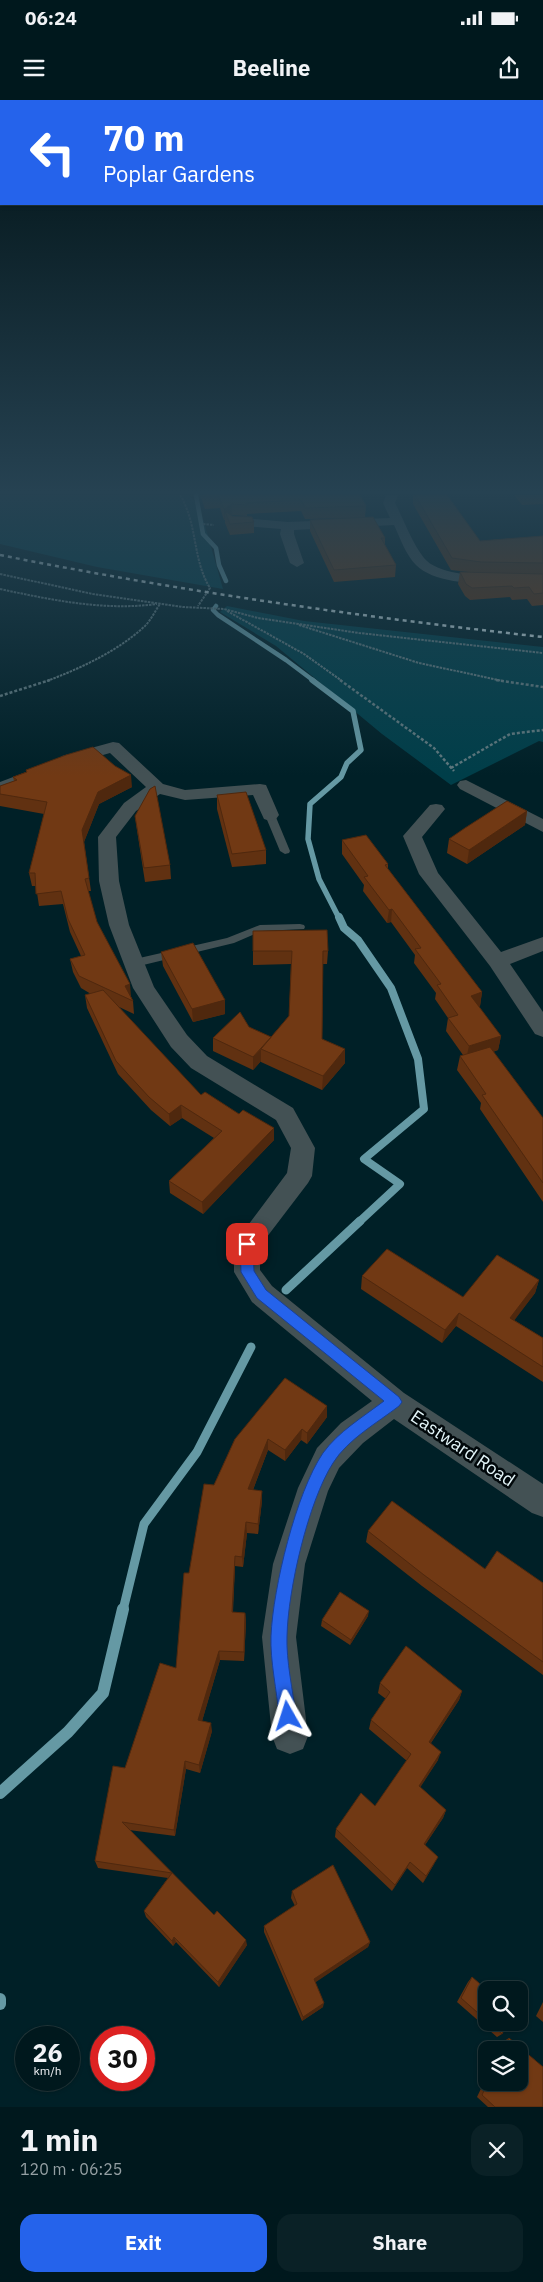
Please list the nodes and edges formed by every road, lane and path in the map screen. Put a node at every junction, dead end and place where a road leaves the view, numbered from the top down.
1 (0, 589) edge
2 (68, 589) edge
3 (210, 589) edge
4 (160, 604) junction
5 (198, 606) junction
6 (224, 609) junction
7 (291, 622) junction
8 (543, 653) edge
9 (543, 688) edge
10 (0, 696) edge
11 (543, 728) edge
12 (61, 762) edge
13 (452, 768) junction
14 (35, 772) edge
15 (0, 785) edge
16 (466, 785) joint
17 (157, 788) junction
18 (436, 809) dead end
19 (270, 816) joint
20 (543, 826) edge
21 (285, 851) dead end
22 (300, 927) dead end
23 (543, 944) edge
24 (497, 961) junction
25 (135, 963) junction
26 (543, 1029) edge
27 (394, 1402) junction
28 (543, 1502) edge
29 (290, 1736) dead end

1 - 4 path
2 - 4 path
3 - 5 path
4 - 5 path
4 - 10 path
5 - 6 path
6 - 7 path
6 - 13 path
7 - 8 path
7 - 9 path
11 - 13 path
12 - 17 street
13 - 16 path
14 - 15 lane
16 - 20 street
17 - 19 street
17 - 25 street
18 - 24 street
19 - 21 lane
22 - 25 lane
23 - 24 street
24 - 26 street
25 - 27 street
27 - 28 street, Eastward Road
27 - 29 street, Eastward Road

